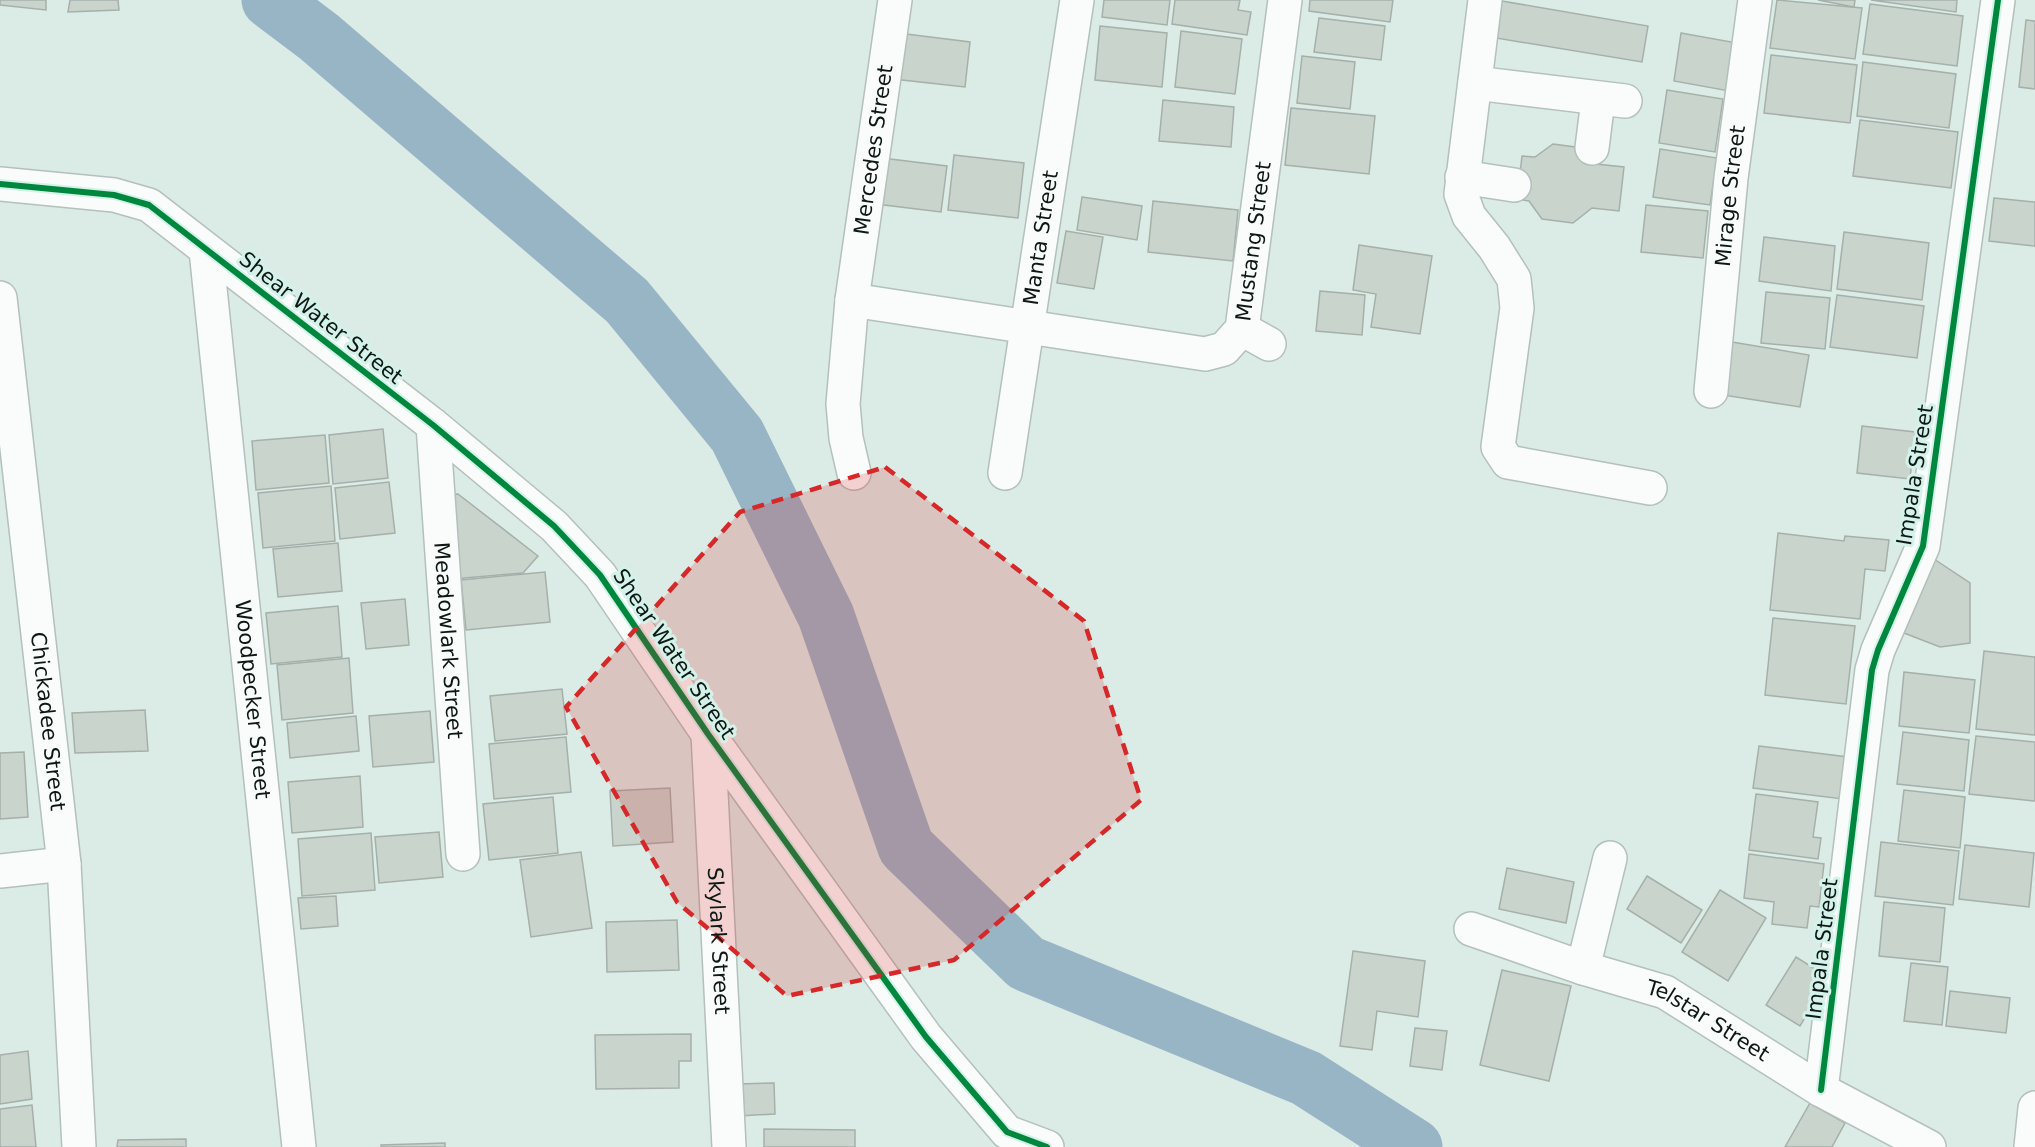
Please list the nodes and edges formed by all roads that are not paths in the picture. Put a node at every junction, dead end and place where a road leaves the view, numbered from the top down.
1 (895, 0) edge
2 (1077, 0) edge
3 (1285, 0) edge
4 (1485, 0) edge
5 (1755, 0) edge
6 (1998, 0) edge
7 (1475, 83) junction
8 (1592, 148) dead end
9 (1462, 177) junction
10 (0, 184) edge
11 (1514, 185) dead end
12 (206, 250) junction
13 (0, 298) edge
14 (852, 300) junction
15 (1028, 325) junction
16 (1711, 391) dead end
17 (433, 425) junction
18 (854, 473) dead end
19 (1005, 473) dead end
20 (1650, 488) dead end
21 (708, 734) junction
22 (463, 854) dead end
23 (1610, 858) dead end
24 (64, 864) junction
25 (0, 870) edge
26 (1471, 929) dead end
27 (1583, 968) junction
28 (1821, 1090) junction
29 (2035, 1108) edge
30 (1007, 1139) edge
31 (79, 1147) edge
32 (298, 1147) edge
33 (729, 1147) edge
34 (1047, 1147) edge
35 (1929, 1147) edge
36 (2031, 1147) edge

1 - 14 street, Mercedes Street
2 - 15 street, Manta Street
3 - 15 street, Mustang Street
4 - 7 street
5 - 16 street, Mirage Street
6 - 28 street, Impala Street
7 - 8 street
7 - 9 street
9 - 11 street
9 - 20 street
10 - 12 street, Shear Water Street
12 - 17 street, Shear Water Street
12 - 32 street, Woodpecker Street
13 - 24 street, Chickadee Street
14 - 15 street, Mustang Street
14 - 18 street, Mercedes Street
15 - 19 street, Manta Street
17 - 21 street, Shear Water Street
17 - 22 street, Meadowlark Street
21 - 30 street, Shear Water Street
21 - 33 street, Skylark Street
23 - 27 street
24 - 25 street
24 - 31 street, Chickadee Street
26 - 27 street, Telstar Street
27 - 28 street, Telstar Street
28 - 35 street, Telstar Street
29 - 36 street
30 - 34 street, Shear Water Street

